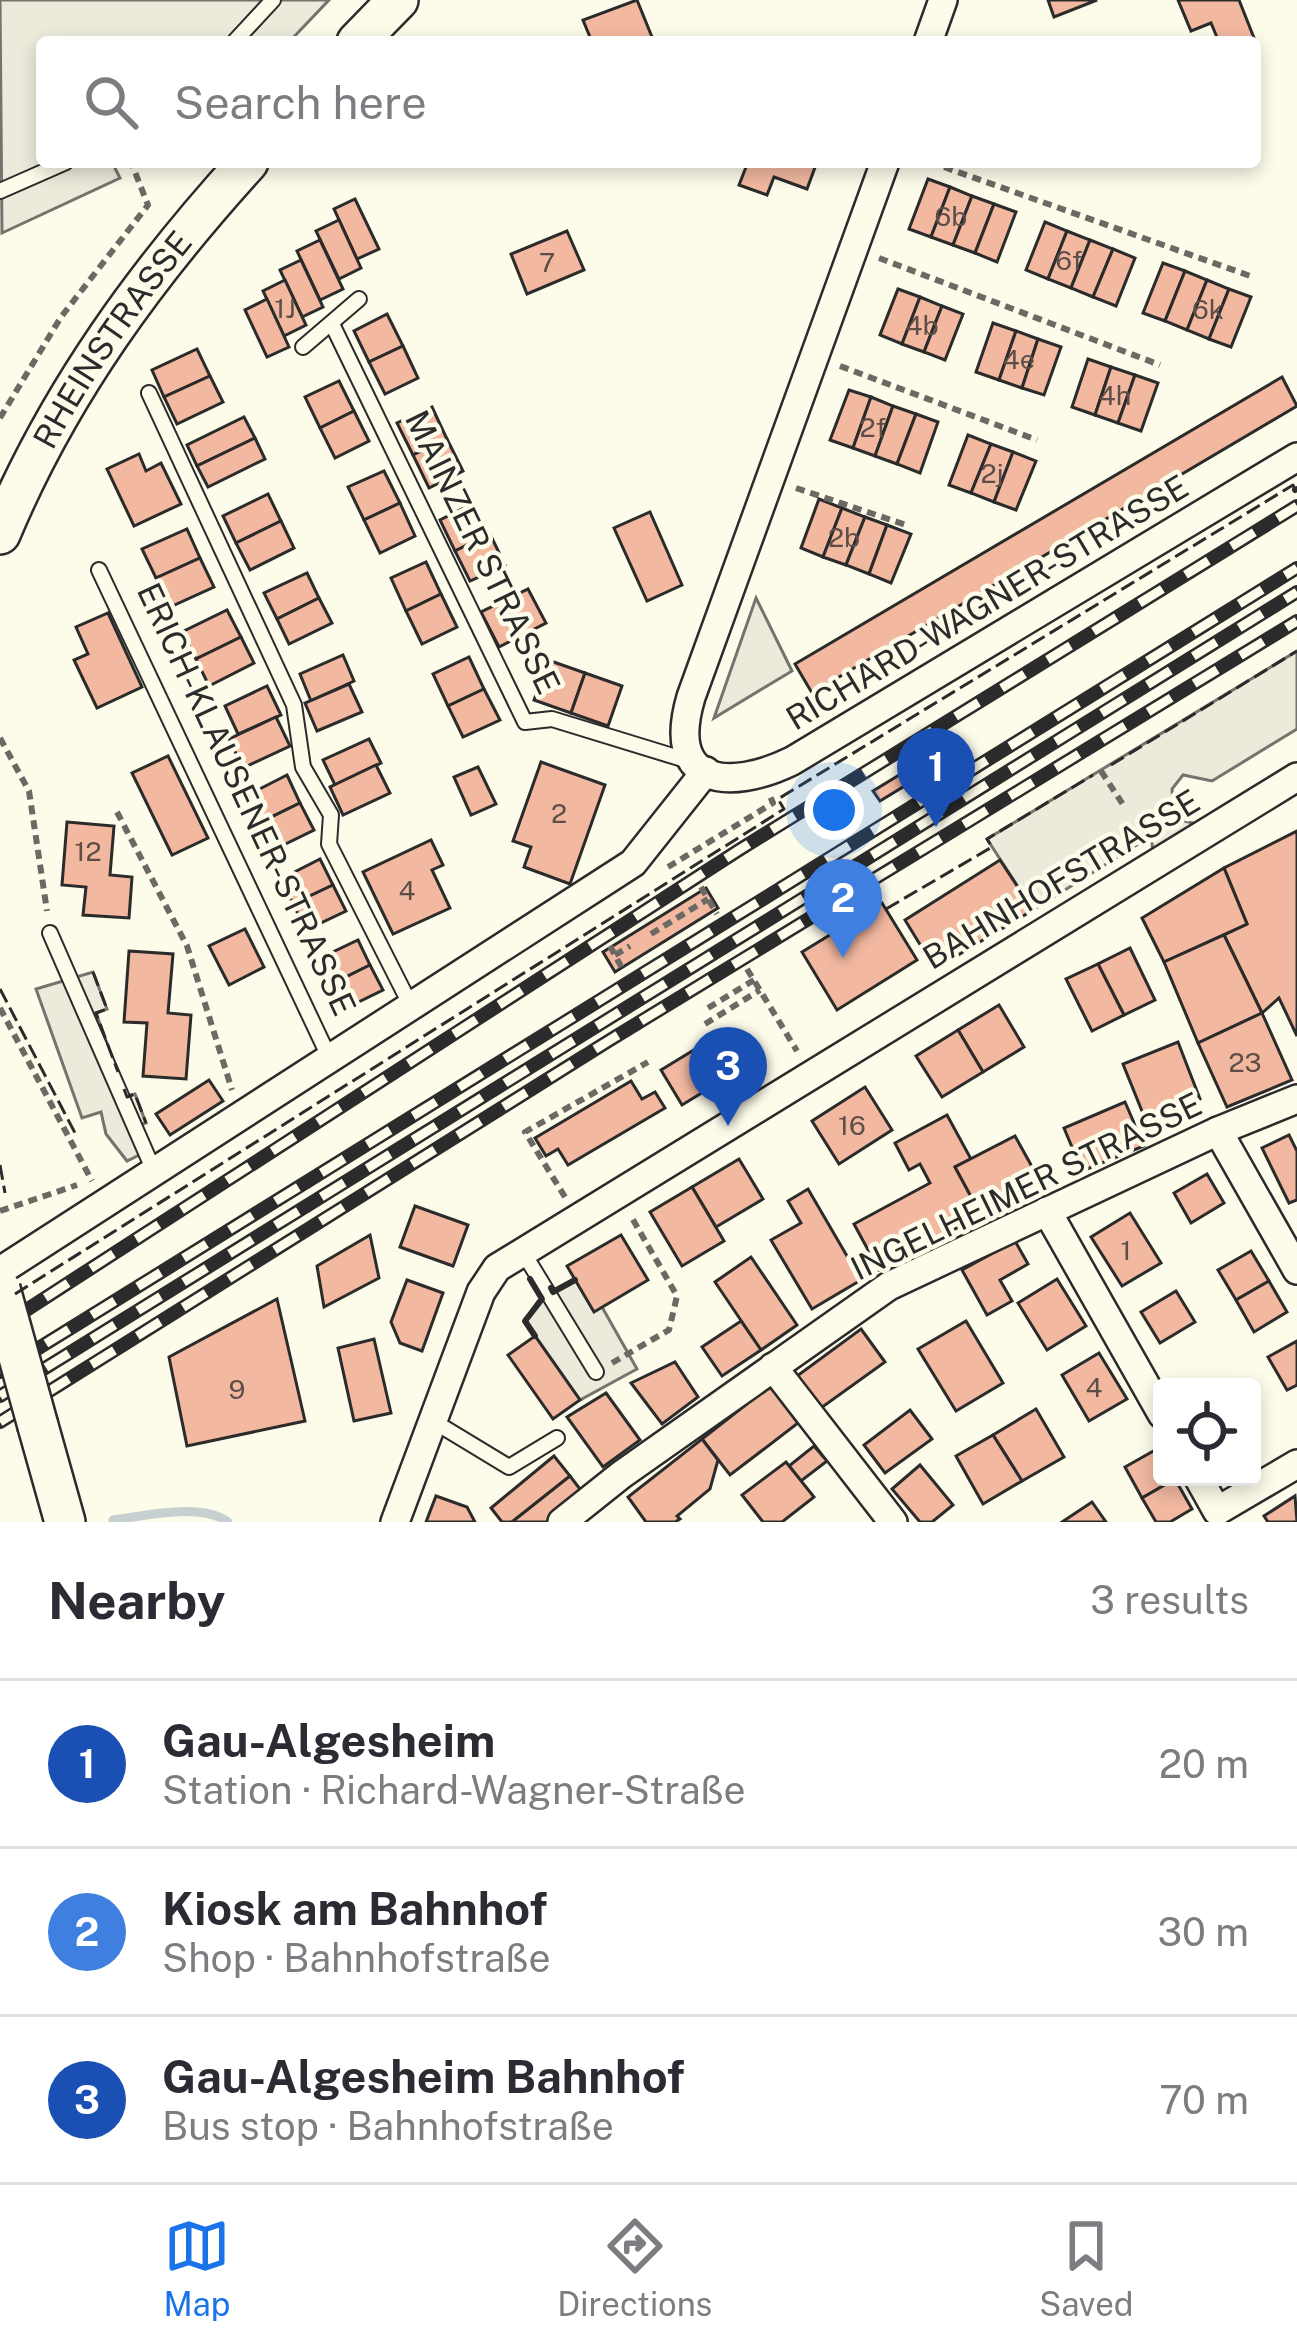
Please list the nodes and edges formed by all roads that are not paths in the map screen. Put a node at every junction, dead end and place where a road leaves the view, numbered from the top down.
1 (273, 0) edge
2 (398, 0) edge
3 (943, 0) edge
4 (240, 36) edge
5 (363, 36) edge
6 (930, 36) edge
7 (52, 168) edge
8 (243, 168) edge
9 (883, 168) edge
10 (0, 191) edge
11 (359, 299) dead end
12 (332, 324) junction
13 (303, 346) dead end
14 (149, 393) dead end
15 (1297, 457) edge
16 (0, 534) edge
17 (99, 569) dead end
18 (699, 766) junction
19 (1297, 777) edge
20 (50, 933) road end
21 (411, 1006) junction
22 (330, 1059) junction
23 (1297, 1099) edge
24 (1218, 1131) junction
25 (154, 1171) junction
26 (1047, 1211) junction
27 (523, 1252) junction
28 (1297, 1270) edge
29 (0, 1271) edge
30 (0, 1289) edge
31 (773, 1367) junction
32 (596, 1372) road end
33 (1153, 1398) edge
34 (433, 1421) junction
35 (557, 1438) dead end
36 (1297, 1464) edge
37 (1261, 1485) edge
38 (1203, 1486) edge
39 (1260, 1486) edge
40 (65, 1522) edge
41 (395, 1522) edge
42 (562, 1522) edge
43 (892, 1522) edge

1 - 4 lane
2 - 5 main road
3 - 6 street
7 - 10 lane
8 - 16 main road, RHEINSTRASSE
9 - 18 street
11 - 12 lane
12 - 13 lane
12 - 18 lane, MAINZER STRASSE
14 - 21 lane, ERICH-KLAUSENER-STRASSE
15 - 18 street, RICHARD-WAGNER-STRASSE
17 - 22 lane, ERICH-KLAUSENER-STRASSE
18 - 21 street, ERICH-KLAUSENER-STRASSE
19 - 27 street, BAHNHOFSTRASSE
20 - 25 lane
21 - 22 street, ERICH-KLAUSENER-STRASSE
22 - 25 street, ERICH-KLAUSENER-STRASSE
23 - 24 street, INGELHEIMER STRASSE
24 - 26 street, INGELHEIMER STRASSE
24 - 28 street
25 - 29 street, ERICH-KLAUSENER-STRASSE
26 - 31 street, INGELHEIMER STRASSE
26 - 33 street
27 - 32 lane
27 - 34 street, BAHNHOFSTRASSE
30 - 40 main road, bridge
31 - 42 street, INGELHEIMER STRASSE
31 - 43 street
34 - 35 lane
34 - 41 street, BAHNHOFSTRASSE
36 - 37 street
38 - 39 street

